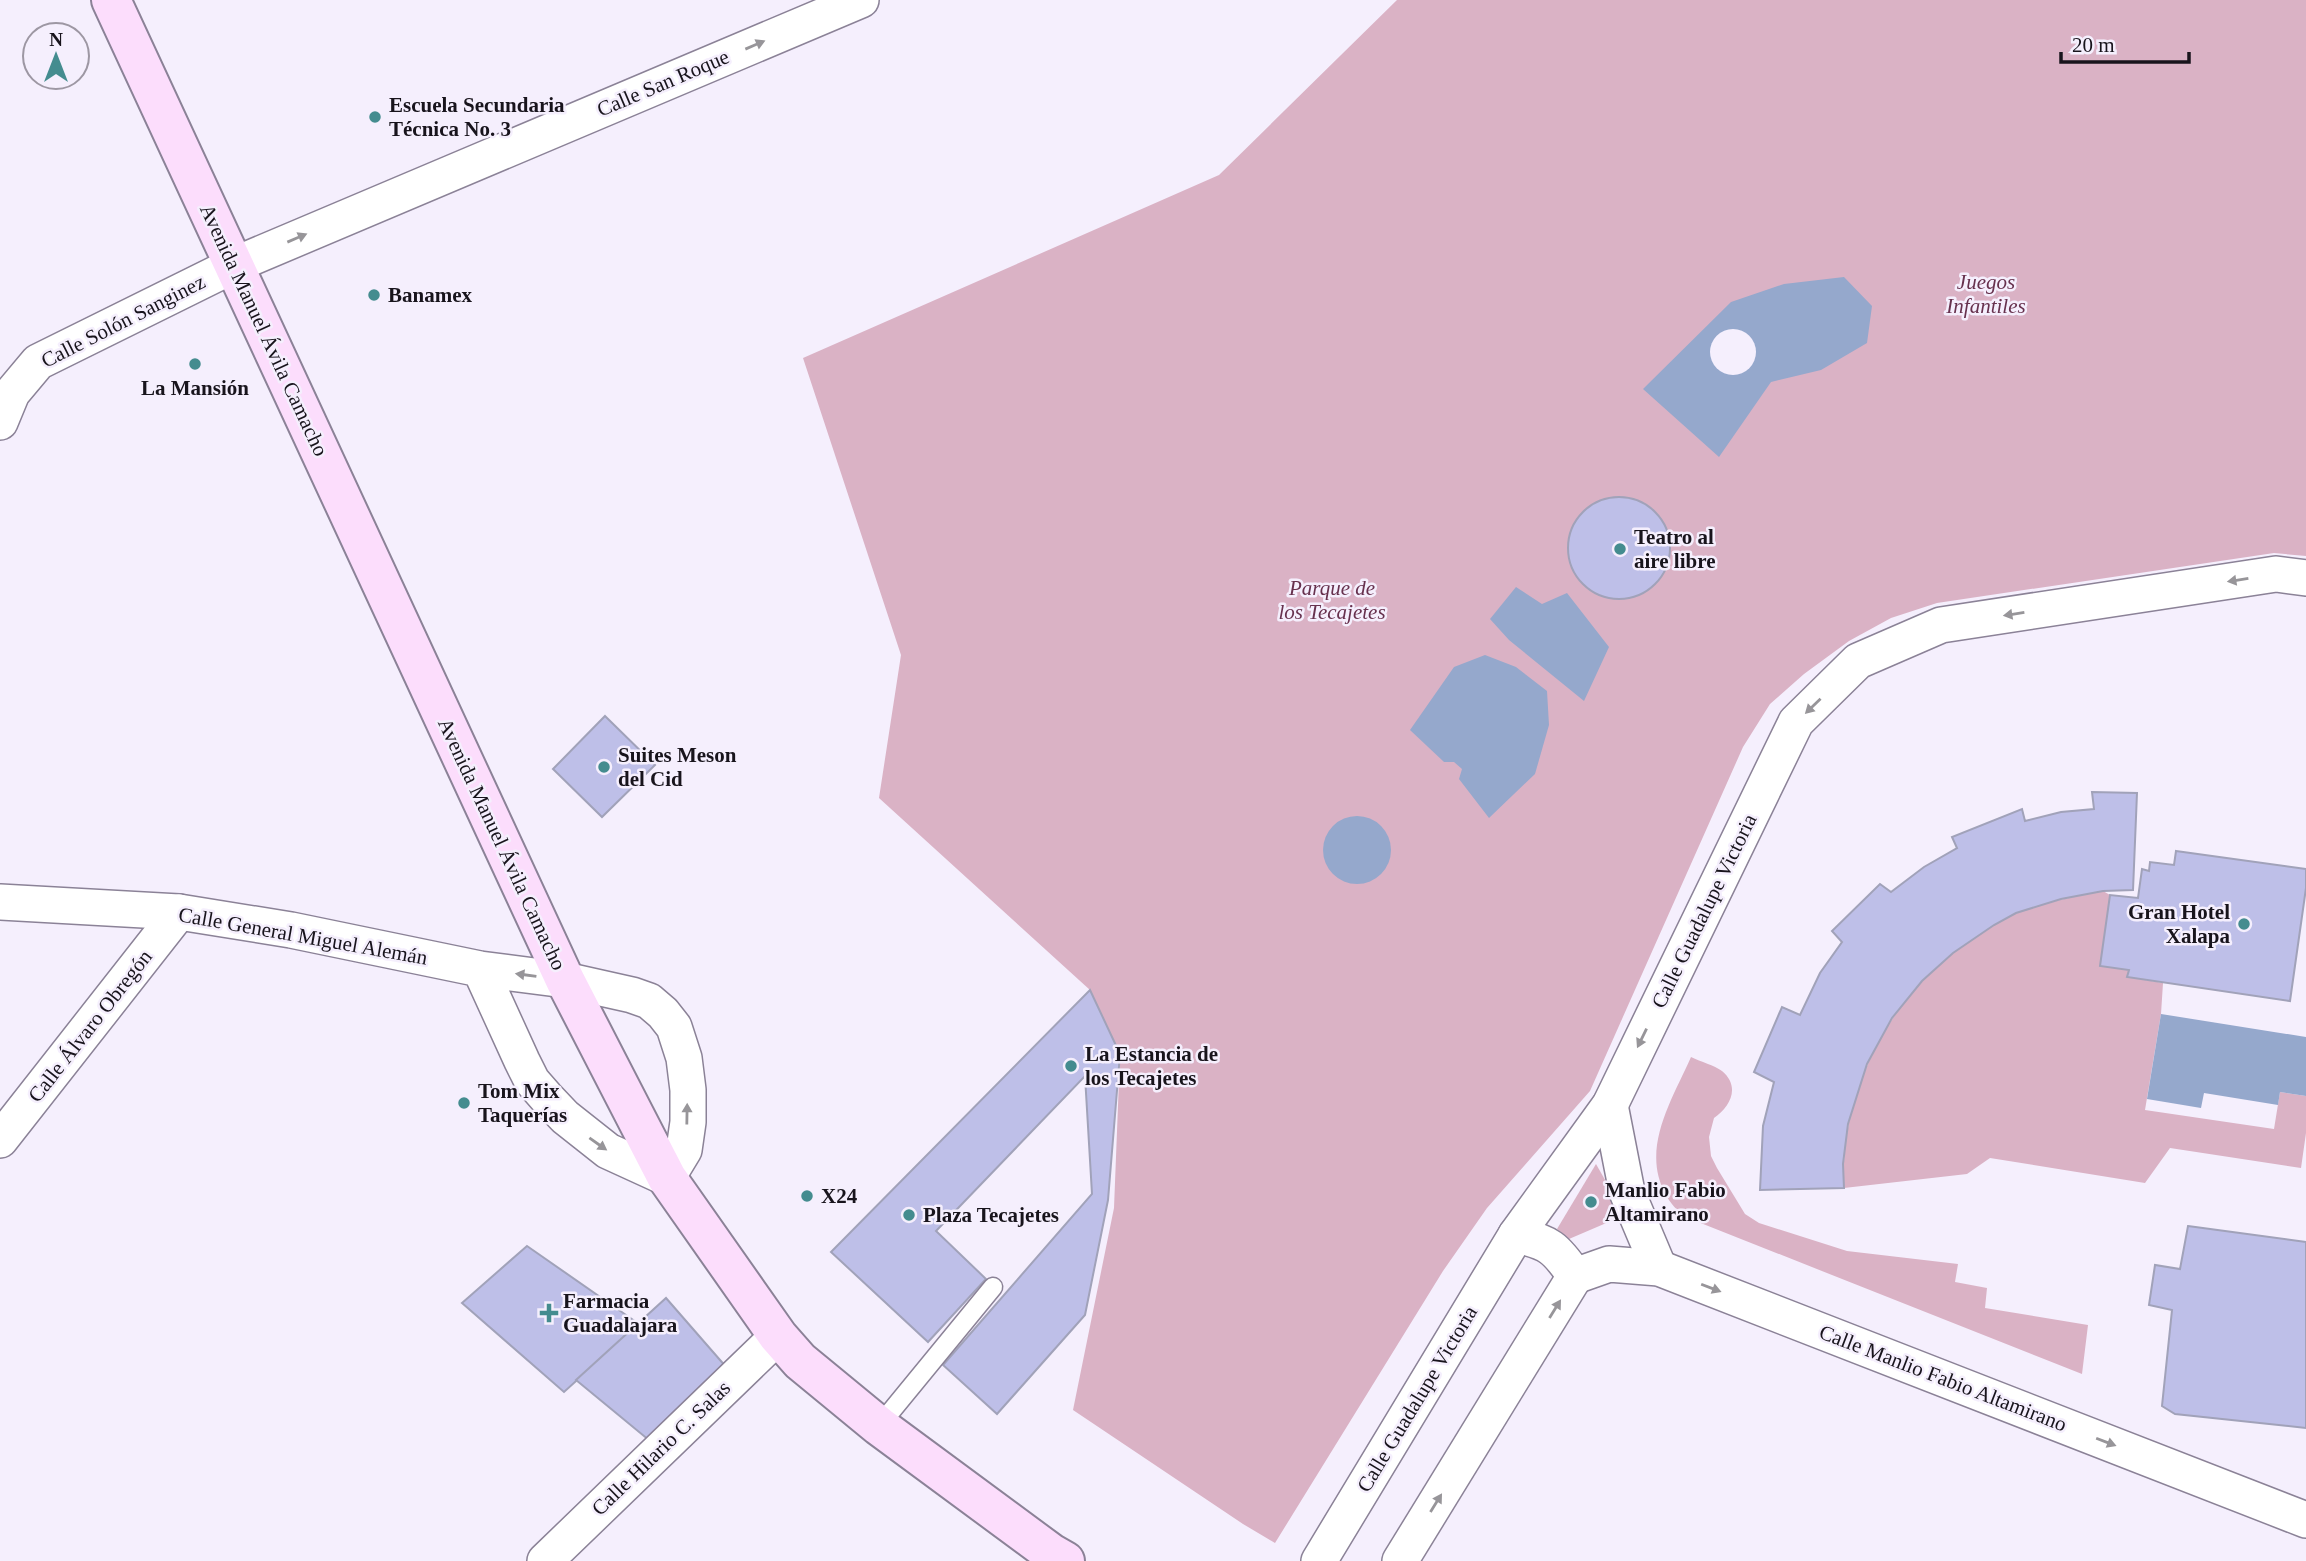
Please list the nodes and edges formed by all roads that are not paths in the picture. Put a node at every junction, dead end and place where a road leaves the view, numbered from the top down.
1 (111, 0) edge
2 (860, 0) edge
3 (234, 265) junction
4 (0, 422) edge
5 (2306, 578) edge
6 (0, 902) edge
7 (179, 912) junction
8 (480, 969) junction
9 (565, 980) junction
10 (1610, 1105) junction
11 (0, 1140) edge
12 (667, 1178) junction
13 (1516, 1235) junction
14 (1659, 1268) junction
15 (1576, 1276) junction
16 (993, 1287) dead end
17 (778, 1336) junction
18 (879, 1426) junction
19 (2306, 1520) edge
20 (545, 1561) edge
21 (1065, 1561) edge
22 (1319, 1561) edge
23 (1400, 1561) edge

1 - 3 main road, Avenida Manuel Ávila Camacho
3 -> 2 street, Calle San Roque
3 - 4 street, Calle Solón Sanginez
3 - 9 main road, Avenida Manuel Ávila Camacho
5 -> 10 street, Calle Guadalupe Victoria
6 - 7 street, Calle General Miguel Alemán
7 - 8 street, Calle General Miguel Alemán
7 - 11 street, Calle Álvaro Obregón
9 -> 8 street, Calle General Miguel Alemán
8 -> 12 street
9 - 12 main road, Avenida Manuel Ávila Camacho
12 -> 9 street, Calle General Miguel Alemán
10 - 13 street, Calle Guadalupe Victoria
10 - 14 street
12 - 17 main road, Avenida Manuel Ávila Camacho
13 - 15 street
13 - 22 street, Calle Guadalupe Victoria
14 - 15 street, Calle Manlio Fabio Altamirano
14 -> 19 street, Calle Manlio Fabio Altamirano
23 -> 15 street
16 - 18 lane
17 - 18 main road, Avenida Manuel Ávila Camacho
17 - 20 street, Calle Hilario C. Salas
18 - 21 main road, Avenida Manuel Ávila Camacho

